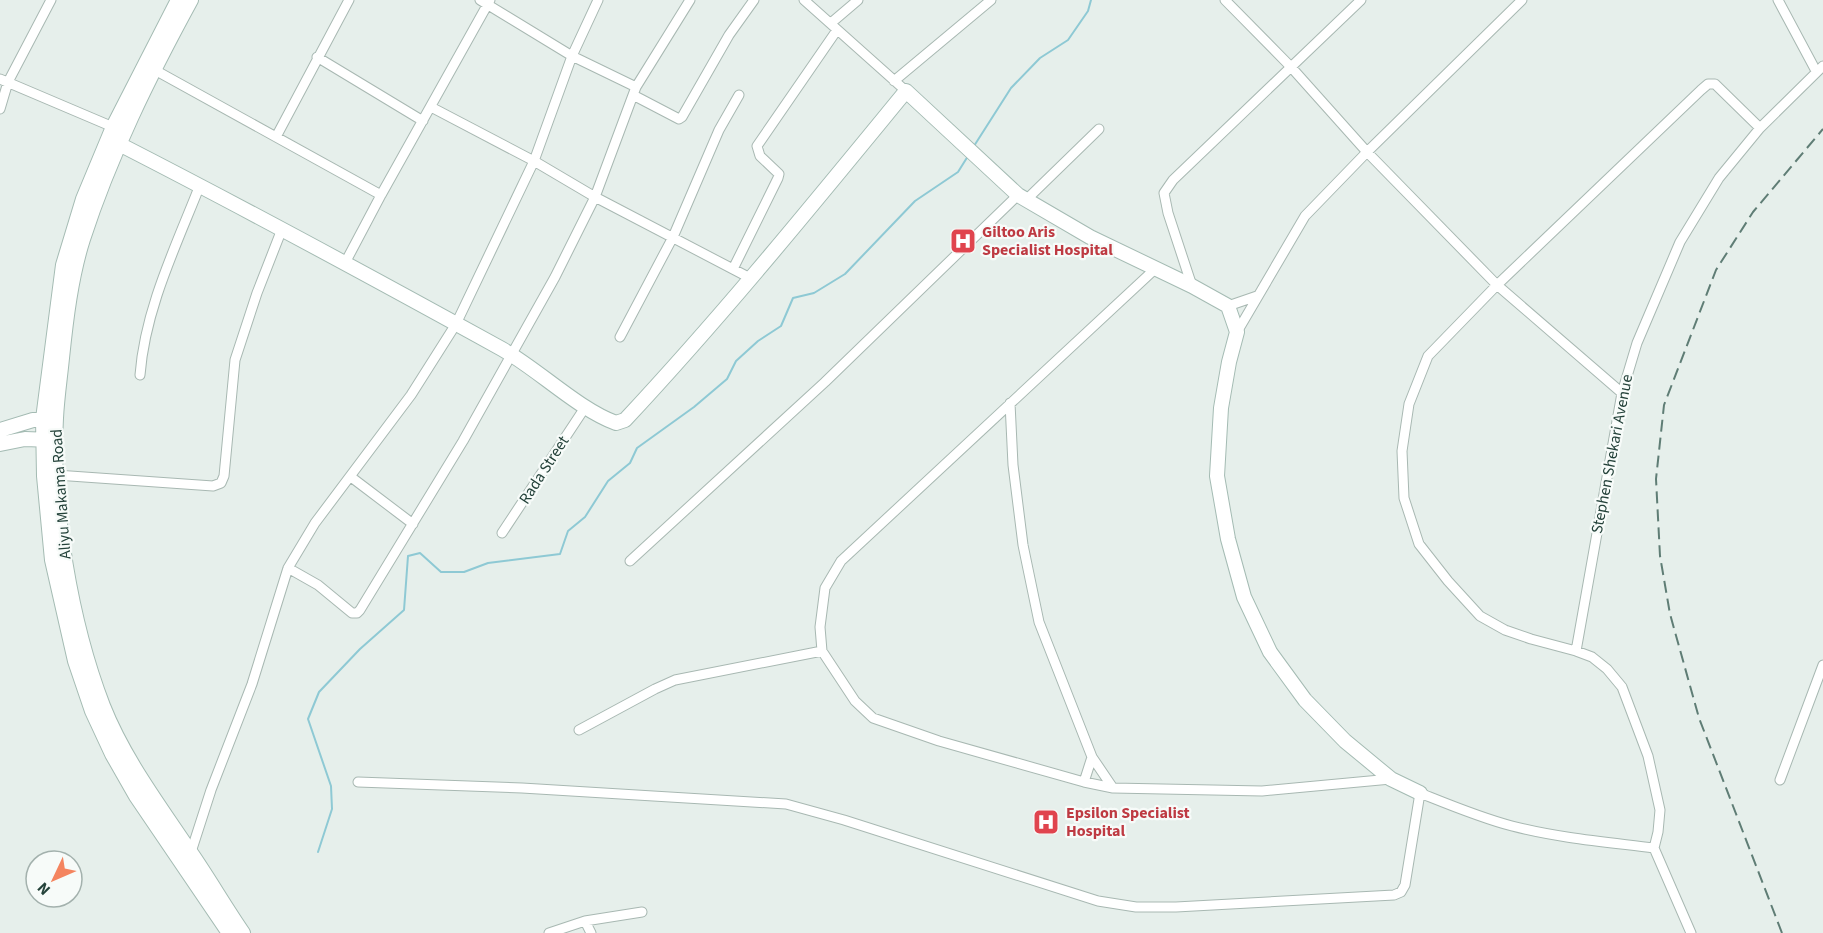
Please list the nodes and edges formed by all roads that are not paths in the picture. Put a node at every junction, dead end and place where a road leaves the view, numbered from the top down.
1 (51, 0) edge
2 (178, 0) edge
3 (191, 0) edge
4 (349, 0) edge
5 (598, 0) edge
6 (690, 0) edge
7 (754, 0) edge
8 (804, 0) edge
9 (858, 0) edge
10 (991, 0) edge
11 (1225, 0) edge
12 (1361, 0) edge
13 (1522, 0) edge
14 (1778, 0) edge
15 (486, 1) edge
16 (834, 26) junction
17 (572, 56) junction
18 (317, 57) junction
19 (1291, 67) junction
20 (153, 69) junction
21 (1820, 69) edge
22 (4, 80) edge
23 (894, 81) junction
24 (634, 91) junction
25 (906, 91) junction
26 (739, 95) dead end
27 (431, 107) junction
28 (0, 109) edge
29 (423, 121) junction
30 (113, 127) junction
31 (1760, 128) junction
32 (1099, 129) dead end
33 (276, 137) junction
34 (119, 144) junction
35 (1367, 152) junction
36 (534, 161) junction
37 (200, 185) junction
38 (381, 195) junction
39 (596, 197) junction
40 (1022, 198) junction
41 (282, 229) junction
42 (673, 237) junction
43 (1182, 254) junction
44 (345, 263) junction
45 (733, 269) junction
46 (1155, 269) junction
47 (1173, 277) junction
48 (752, 279) junction
49 (1497, 285) junction
50 (1192, 286) junction
51 (1257, 296) junction
52 (1228, 306) junction
53 (456, 324) junction
54 (1237, 332) junction
55 (621, 336) dead end
56 (511, 354) junction
57 (140, 375) dead end
58 (1622, 393) junction
59 (1010, 403) junction
60 (586, 406) junction
61 (49, 419) junction
62 (0, 430) edge
63 (49, 440) junction
64 (0, 444) edge
65 (56, 475) junction
66 (351, 477) junction
67 (413, 524) junction
68 (502, 533) dead end
69 (630, 561) dead end
70 (288, 568) junction
71 (822, 651) junction
72 (1576, 651) junction
73 (1823, 665) edge
74 (579, 730) dead end
75 (1092, 758) junction
76 (1391, 778) junction
77 (1780, 780) dead end
78 (358, 782) dead end
79 (1084, 782) junction
80 (1113, 788) junction
81 (1420, 793) junction
82 (1653, 848) junction
83 (191, 852) junction
84 (209, 891) junction
85 (642, 912) dead end
86 (585, 921) junction
87 (229, 933) edge
88 (243, 933) edge
89 (549, 933) edge
90 (591, 933) edge
91 (1690, 933) edge

1 - 22 street
2 - 30 street, Aliyu Makama Road
3 - 20 street, Aliyu Makama Road
4 - 18 street
5 - 17 street
6 - 24 street
7 - 24 street
8 - 16 street
9 - 16 street
10 - 23 street
11 - 19 street
12 - 19 street
13 - 35 street
14 - 21 street
15 - 17 street
15 - 27 street
16 - 23 street
16 - 45 street
17 - 24 street
17 - 36 street
18 - 29 street
18 - 33 street
19 - 35 street
19 - 43 street
20 - 33 street
20 - 34 street, Aliyu Makama Road
21 - 31 street, Stephen Shekari Avenue
22 - 28 street
22 - 30 street
23 - 25 street
24 - 39 street
25 - 40 street
25 - 48 street
26 - 42 street
27 - 29 street
27 - 36 street
29 - 38 street
30 - 61 street, Aliyu Makama Road
31 - 49 street
31 - 58 street, Stephen Shekari Avenue
32 - 40 street
33 - 38 street
34 - 37 street
34 - 61 street, Aliyu Makama Road
35 - 49 street
35 - 51 street
36 - 39 street
36 - 53 street
37 - 41 street
37 - 57 street
38 - 44 street
39 - 42 street
39 - 56 street
40 - 46 street
40 - 69 street
41 - 44 street
41 - 65 street
42 - 45 street
42 - 55 street
43 - 47 street
43 - 50 street
44 - 53 street
45 - 48 street
46 - 47 street
46 - 59 street
47 - 50 street
48 - 60 street
49 - 58 street
49 - 72 street
50 - 52 street
51 - 52 street
51 - 54 street
52 - 54 street
53 - 56 street
53 - 66 street
54 - 76 street
56 - 60 street
56 - 67 street
58 - 72 street, Stephen Shekari Avenue
59 - 71 street
59 - 75 street
60 - 68 street, Rada Street
61 - 62 street
61 - 63 street, Aliyu Makama Road
63 - 64 street
63 - 65 street, Aliyu Makama Road
63 - 84 street, Aliyu Makama Road
65 - 83 street, Aliyu Makama Road
66 - 67 street
66 - 70 street
67 - 70 street
70 - 83 street
71 - 74 street
71 - 79 street
72 - 82 street
73 - 77 street
75 - 79 street
75 - 80 street
76 - 80 street
76 - 81 street
78 - 81 street
79 - 80 street
81 - 82 street
82 - 91 street
83 - 84 street, Aliyu Makama Road
84 - 87 street, Aliyu Makama Road
84 - 88 street, Aliyu Makama Road
85 - 86 street
86 - 89 street
86 - 90 street

